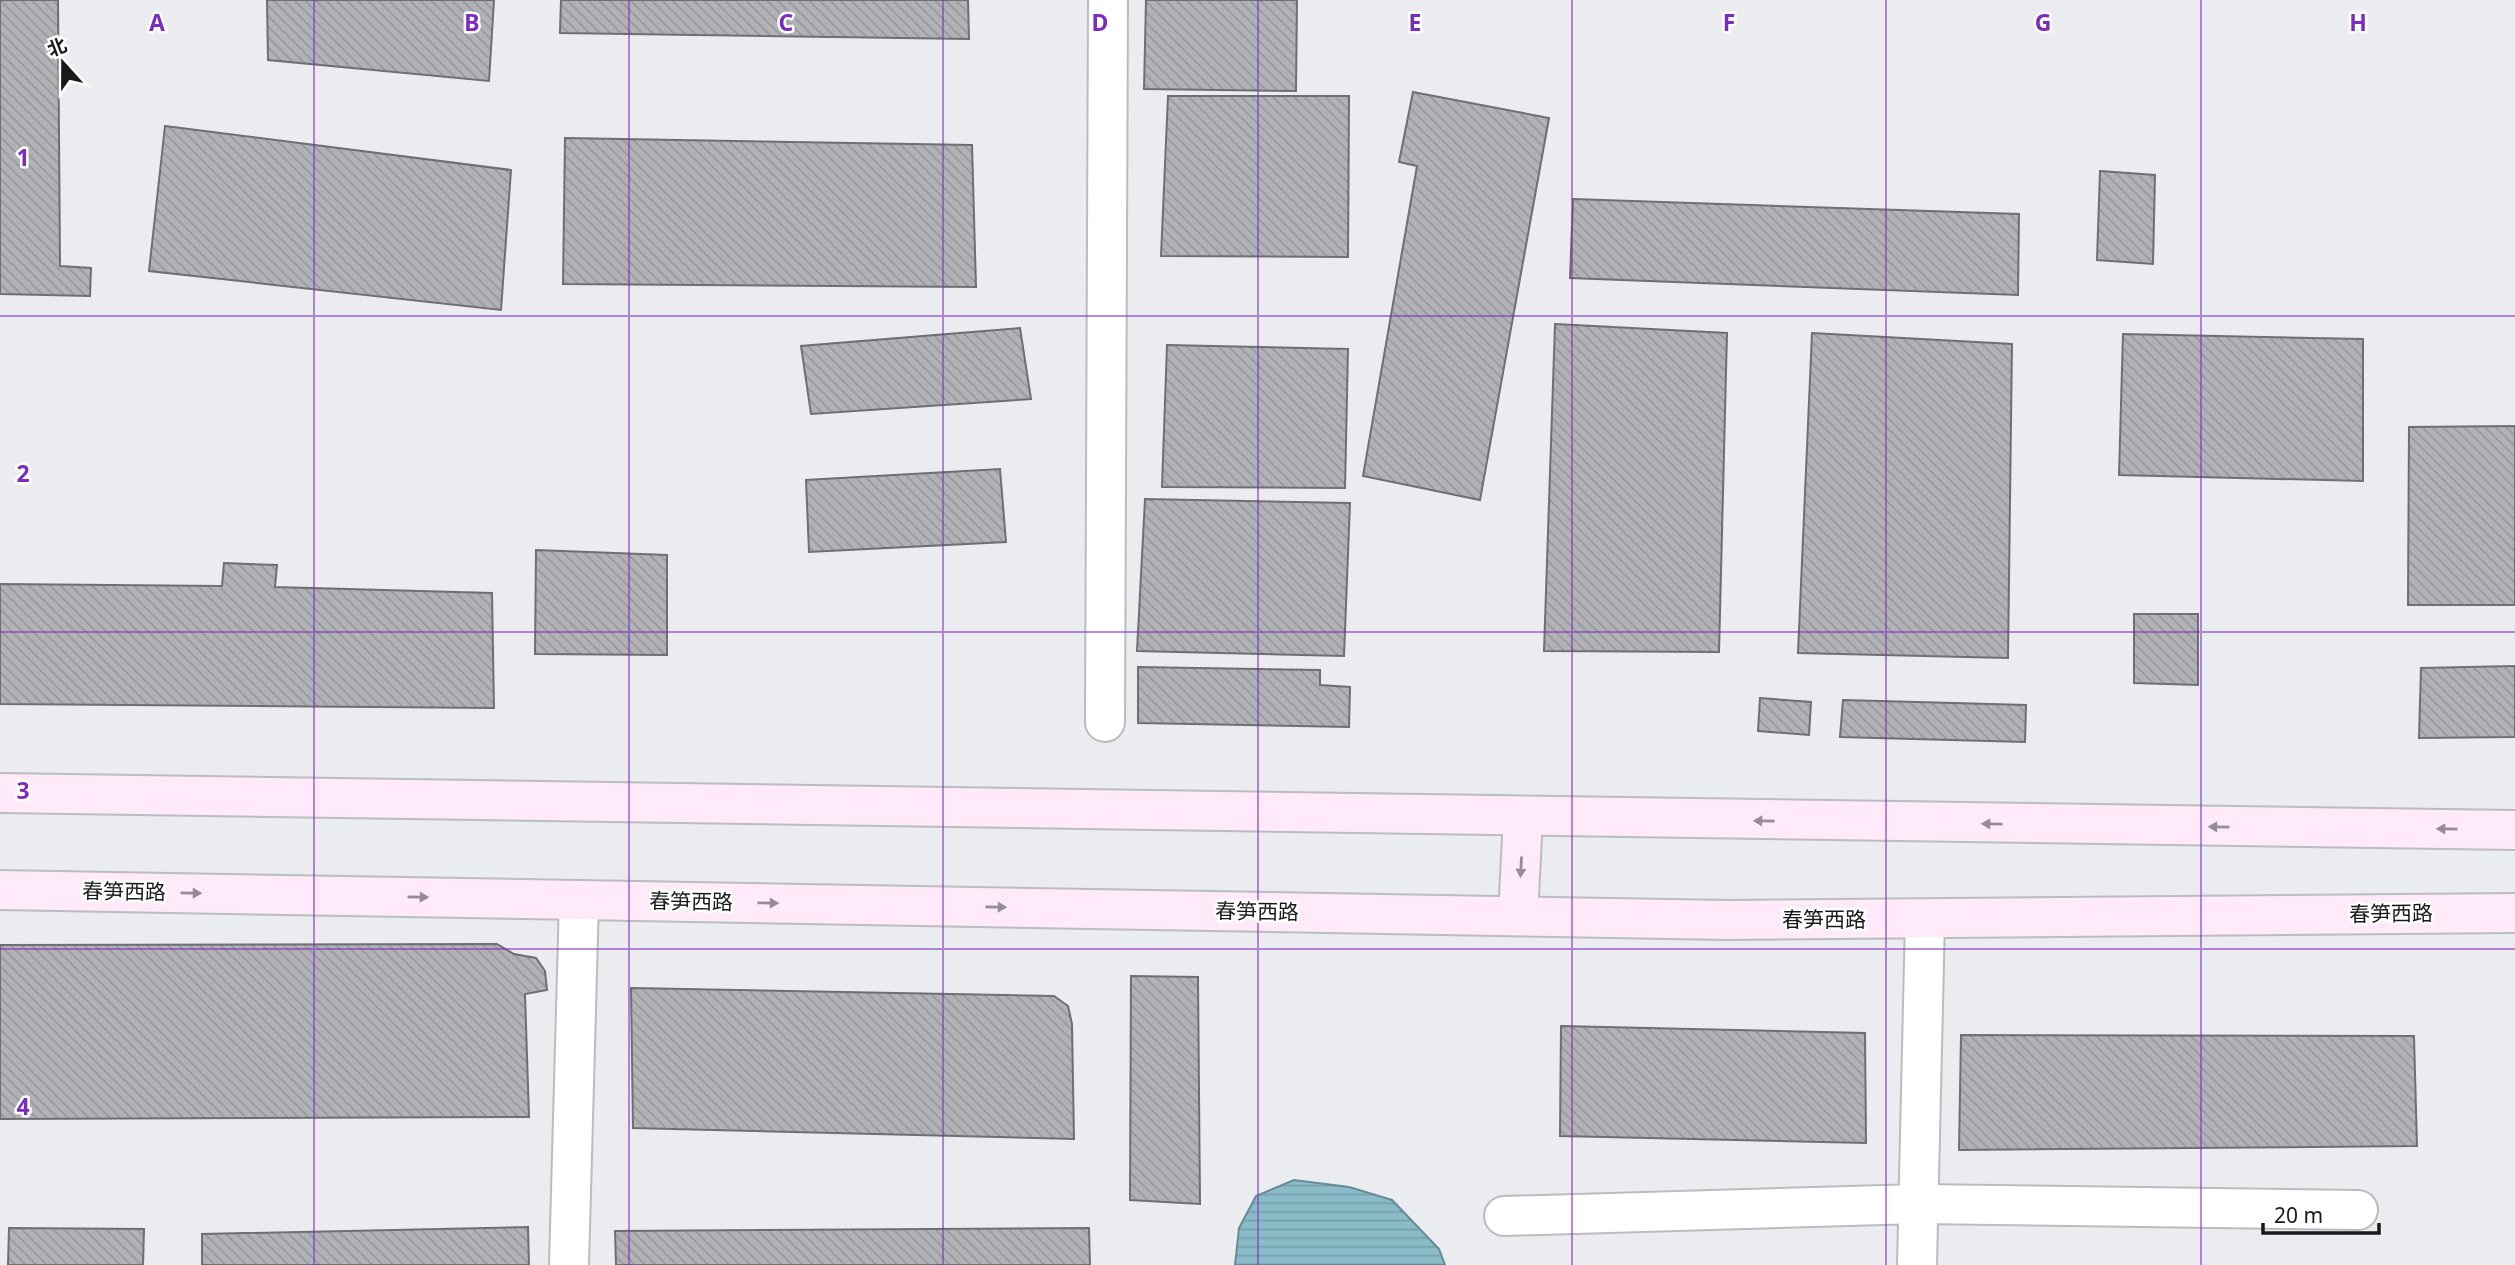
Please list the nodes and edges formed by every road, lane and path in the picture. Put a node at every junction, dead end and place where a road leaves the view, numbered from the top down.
1 (1108, 0) edge
2 (1105, 722) dead end
3 (0, 793) edge
4 (1523, 817) junction
5 (2515, 830) edge
6 (0, 890) edge
7 (579, 900) junction
8 (2515, 913) edge
9 (1518, 916) junction
10 (1925, 919) junction
11 (1919, 1204) junction
12 (2358, 1210) dead end
13 (1504, 1216) dead end
14 (569, 1265) edge
15 (1917, 1265) edge

1 - 2 street
3 - 4 main road
5 -> 4 main road
4 -> 9 main road
6 -> 7 main road, 春笋西路
7 -> 9 main road, 春笋西路
7 - 14 street
8 - 10 main road, 春笋西路
9 - 10 main road, 春笋西路
10 - 11 street
11 - 12 street
11 - 13 street
11 - 15 street

